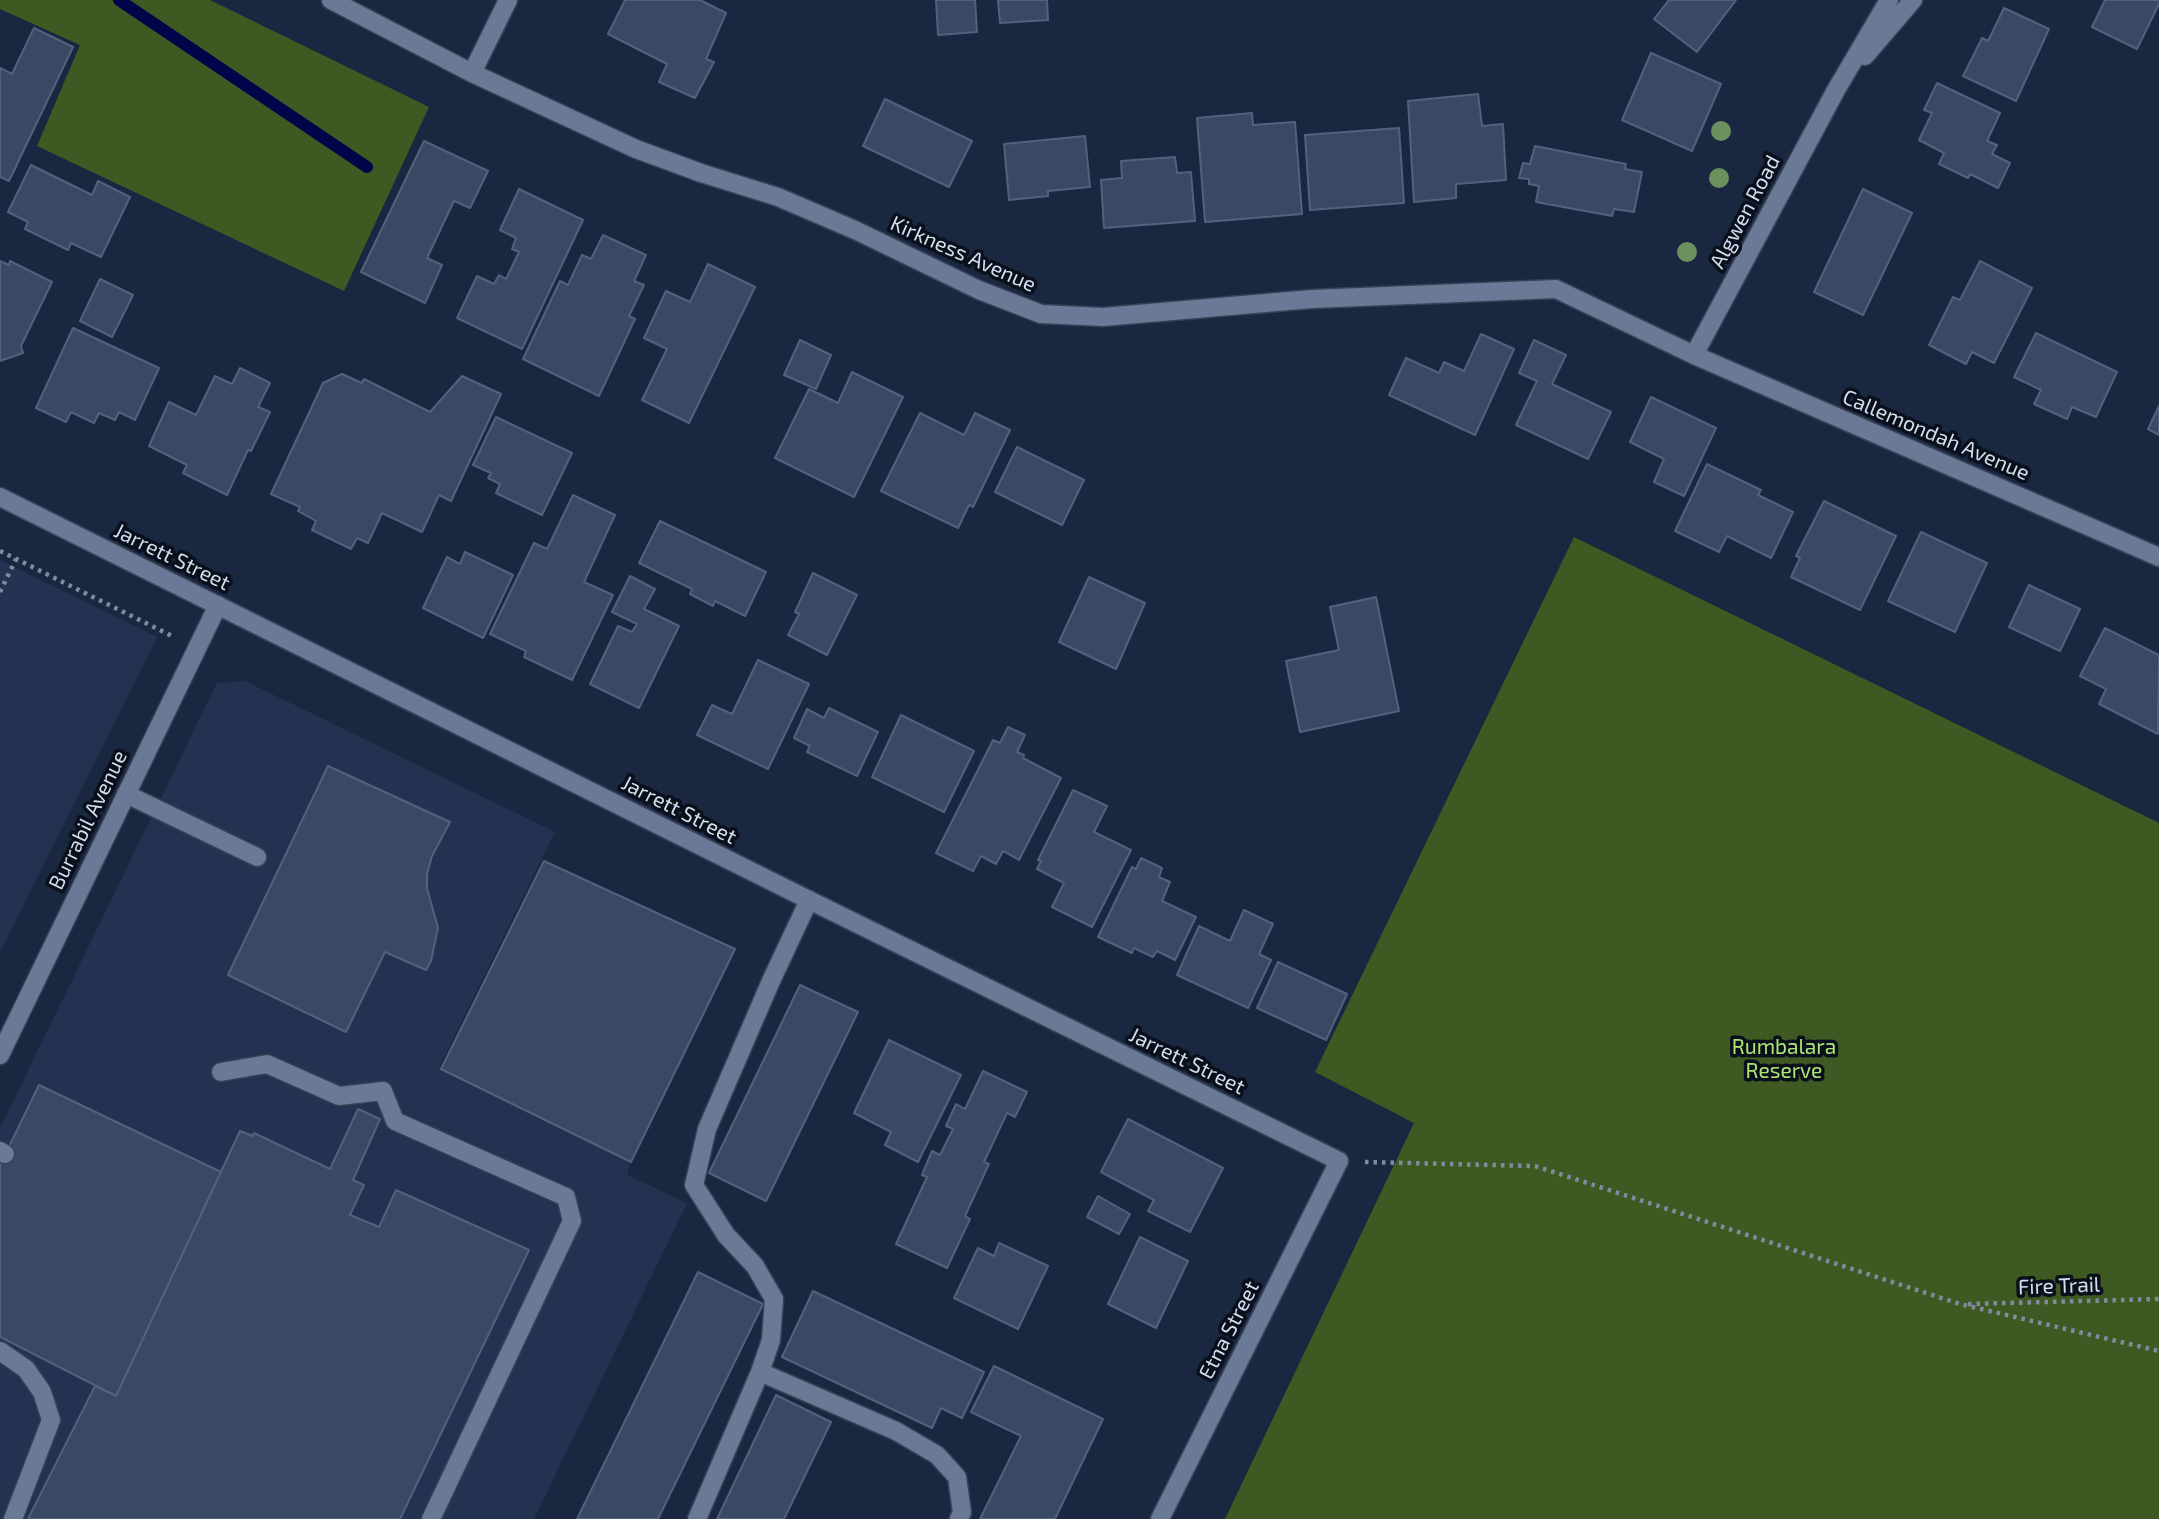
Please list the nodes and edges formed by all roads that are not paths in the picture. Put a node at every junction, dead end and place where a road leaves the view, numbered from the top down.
1 (331, 0) edge
2 (508, 0) edge
3 (1889, 0) edge
4 (1913, 0) edge
5 (472, 73) junction
6 (1836, 90) junction
7 (1694, 355) junction
8 (0, 497) edge
9 (2159, 556) edge
10 (218, 605) junction
11 (126, 794) junction
12 (257, 857) dead end
13 (809, 900) junction
14 (0, 1055) edge
15 (221, 1072) dead end
16 (1339, 1161) joint
17 (0, 1351) edge
18 (760, 1372) junction
19 (434, 1518) edge
20 (13, 1519) edge
21 (696, 1519) edge
22 (959, 1519) edge
23 (1160, 1519) edge

1 - 5 street, Kirkness Avenue
2 - 5 street
3 - 6 street, Algwen Road
4 - 6 street, Algwen Road
5 - 7 street, Kirkness Avenue
6 - 7 street, Algwen Road
7 - 9 street, Callemondah Avenue
8 - 10 street, Jarrett Street
10 - 11 street, Burrabil Avenue
10 - 13 street, Jarrett Street
11 - 12 street
11 - 14 street, Burrabil Avenue
13 - 16 street, Jarrett Street
13 - 18 street
15 - 19 street
16 - 23 street, Etna Street
17 - 20 street
18 - 21 street
18 - 22 street

